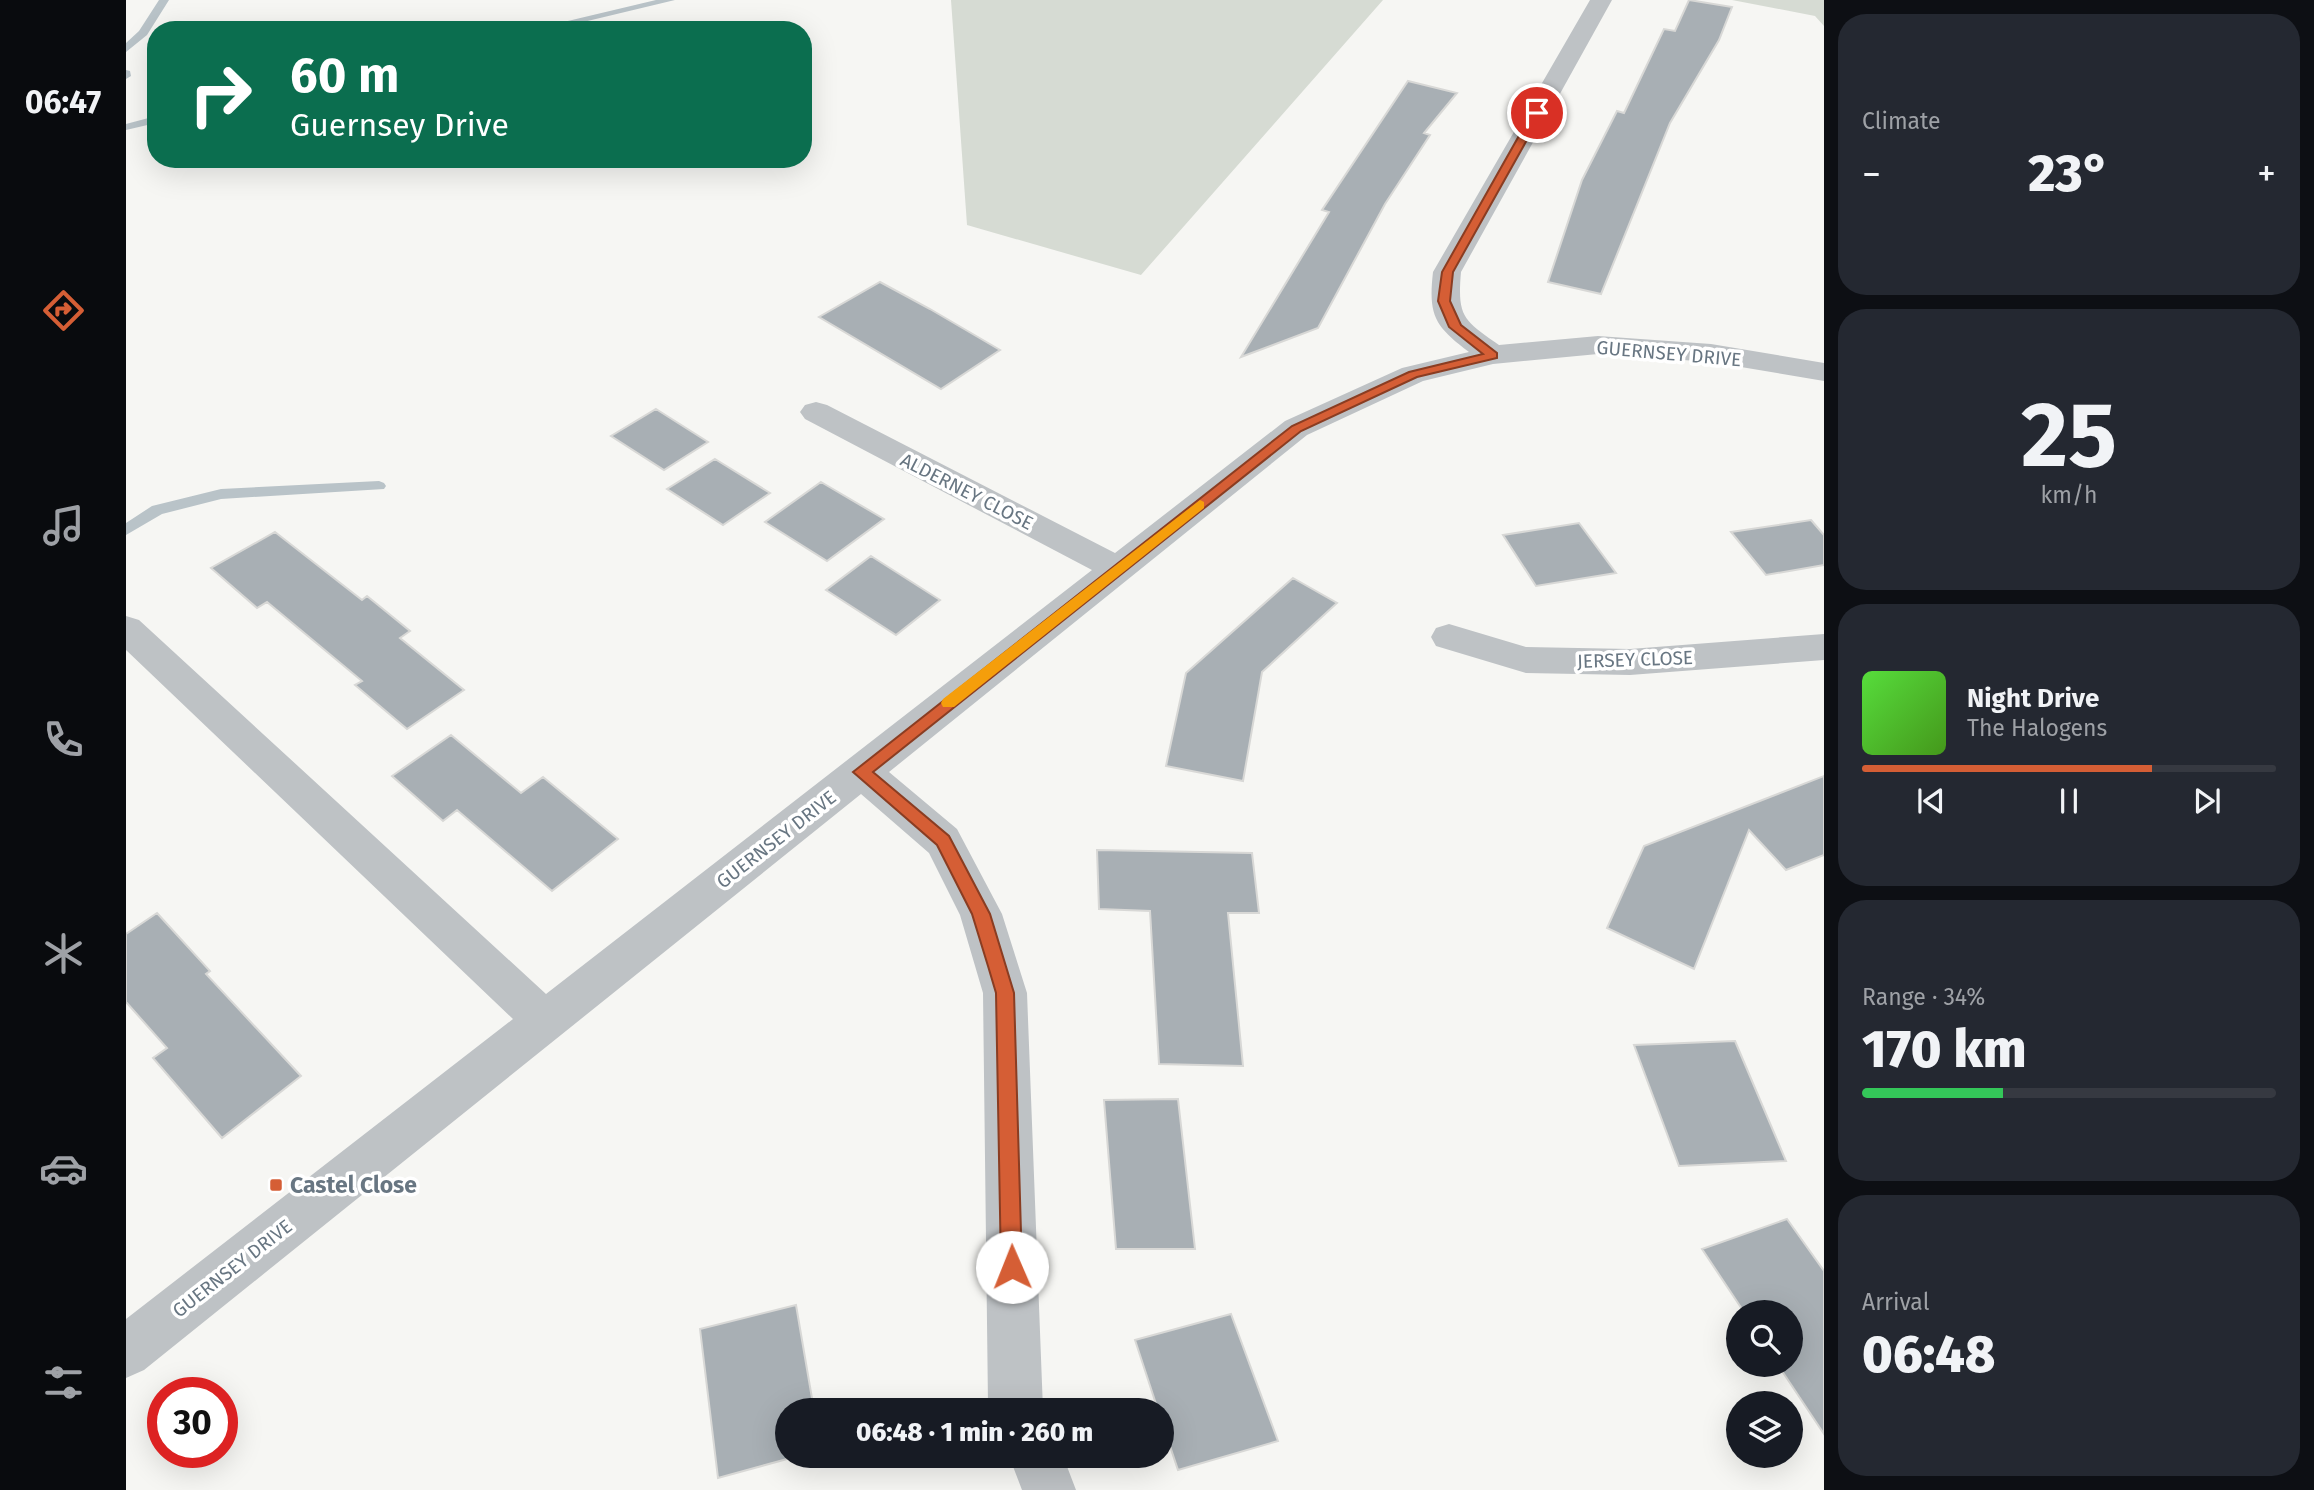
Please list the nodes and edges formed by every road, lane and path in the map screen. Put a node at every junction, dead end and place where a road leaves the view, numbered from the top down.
1 (1601, 0) edge
2 (1493, 355) junction
3 (1824, 372) edge
4 (816, 412) dead end
5 (1118, 569) junction
6 (126, 629) edge
7 (1449, 637) dead end
8 (1824, 647) edge
9 (862, 772) junction
10 (545, 1021) junction
11 (126, 1352) edge
12 (1015, 1398) edge
13 (1041, 1468) edge
14 (1049, 1490) edge

1 - 2 street
2 - 3 street, GUERNSEY DRIVE
2 - 5 street, GUERNSEY DRIVE
4 - 5 street, ALDERNEY CLOSE
5 - 9 street, GUERNSEY DRIVE
6 - 10 street
7 - 8 street, JERSEY CLOSE
9 - 10 street, GUERNSEY DRIVE
9 - 12 street
10 - 11 street, GUERNSEY DRIVE
13 - 14 street

